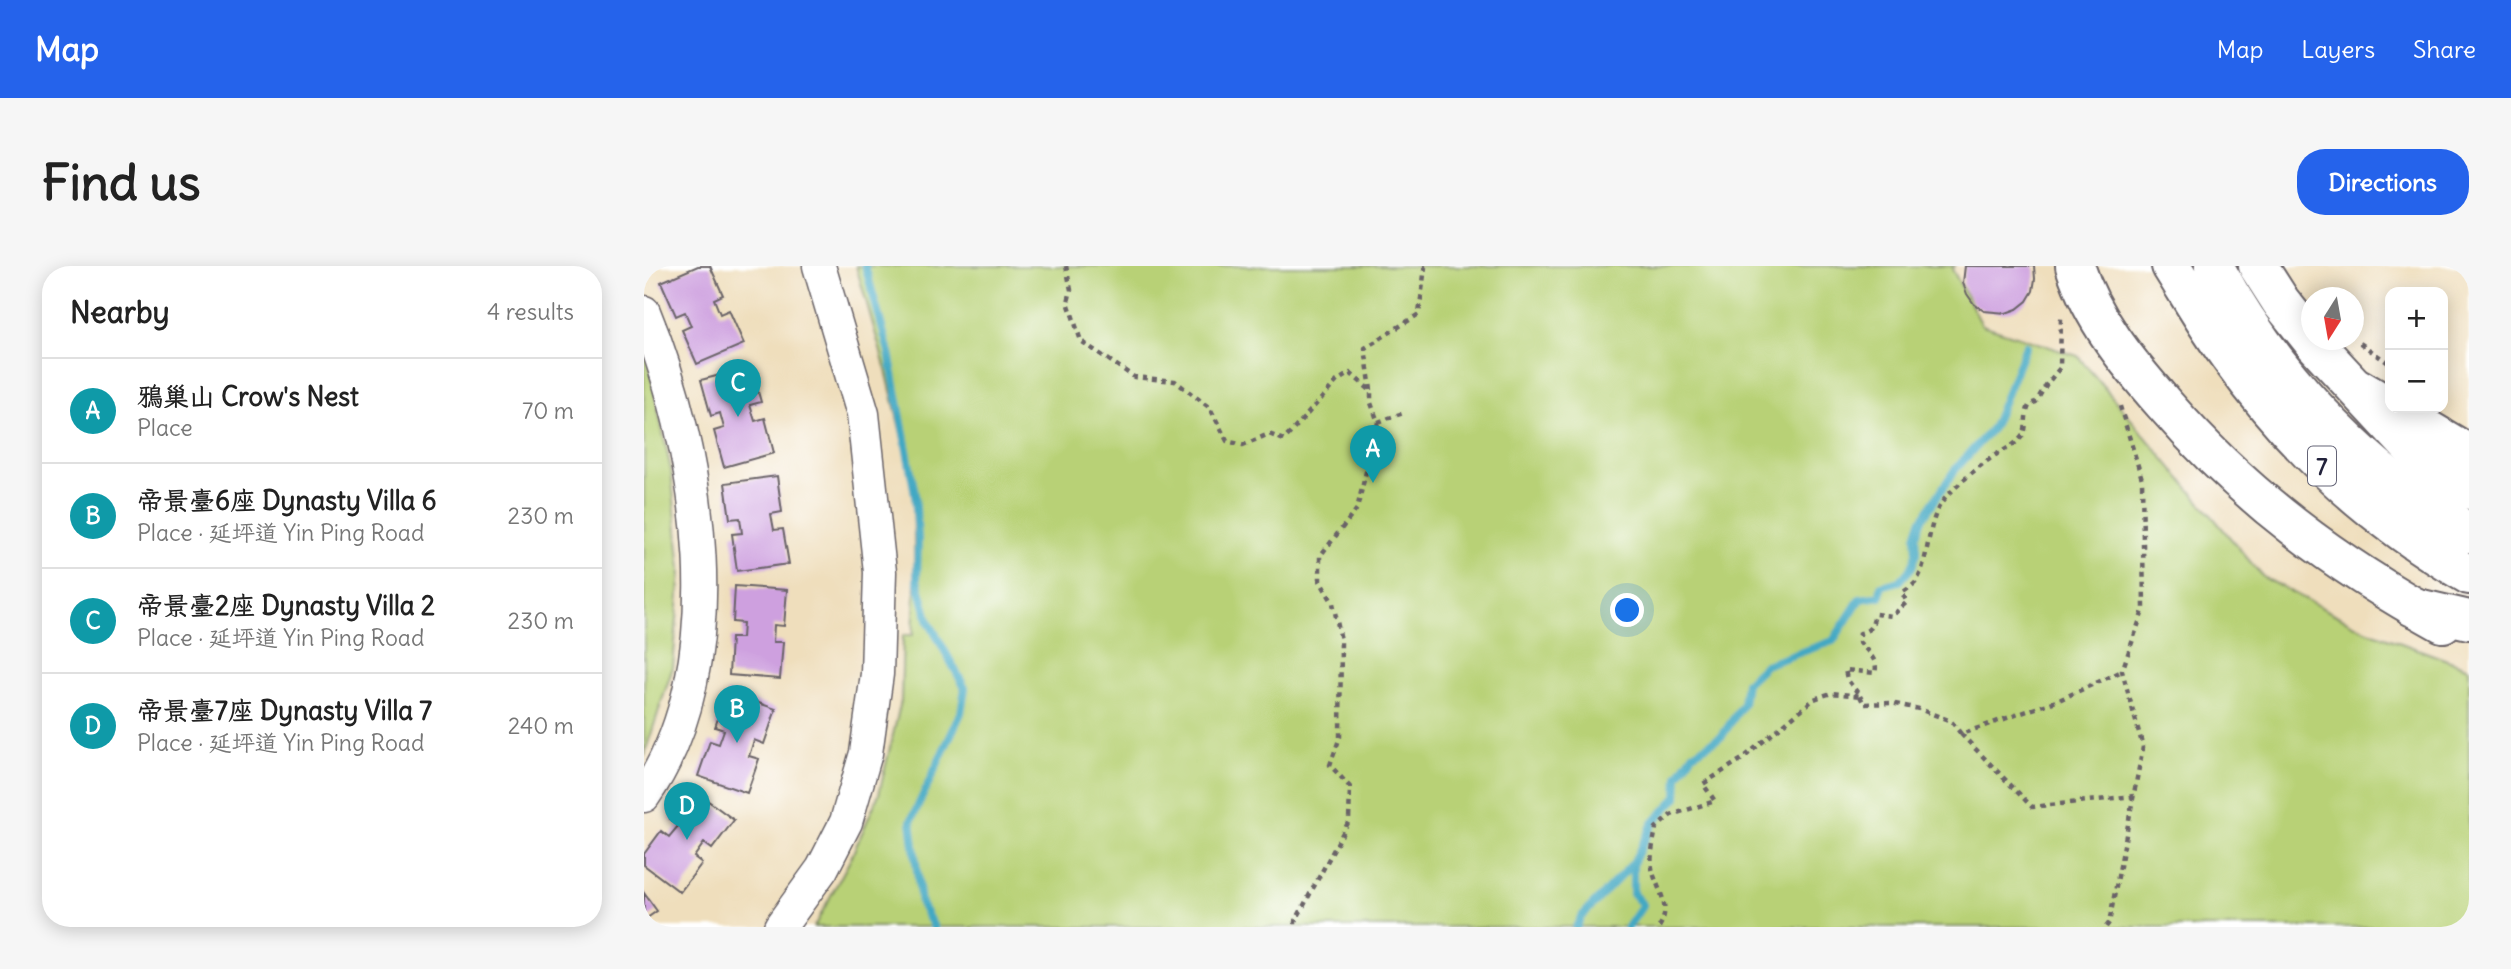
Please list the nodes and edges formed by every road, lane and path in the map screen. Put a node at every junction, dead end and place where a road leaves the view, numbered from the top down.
1 (819, 266) edge
2 (1066, 266) edge
3 (1428, 266) edge
4 (2075, 266) edge
5 (2171, 266) edge
6 (2214, 266) edge
7 (2258, 266) edge
8 (2061, 310) dead end
9 (644, 312) edge
10 (2364, 346) edge
11 (2385, 361) edge
12 (2358, 388) junction
13 (1371, 391) junction
14 (2119, 400) dead end
15 (1403, 414) dead end
16 (1378, 422) junction
17 (2469, 454) edge
18 (2469, 490) edge
19 (2469, 533) edge
20 (2469, 575) edge
21 (2413, 607) junction
22 (2469, 620) edge
23 (2469, 637) edge
24 (2122, 671) junction
25 (1860, 696) junction
26 (1962, 734) junction
27 (644, 796) edge
28 (2134, 796) junction
29 (780, 927) edge
30 (1295, 927) edge
31 (1660, 927) edge
32 (2106, 927) edge

1 - 29 street
2 - 13 path
3 - 13 path
4 - 21 main road
5 - 20 main road, 7
6 - 19 main road, 7
7 - 12 main road
8 - 25 path
9 - 27 street
10 - 11 path
12 - 17 main road
12 - 18 main road
13 - 16 path
14 - 24 path
15 - 16 path
16 - 30 path
21 - 22 main road
21 - 23 main road
24 - 26 path
24 - 28 path
25 - 26 path
25 - 31 path
26 - 28 path
28 - 32 path

